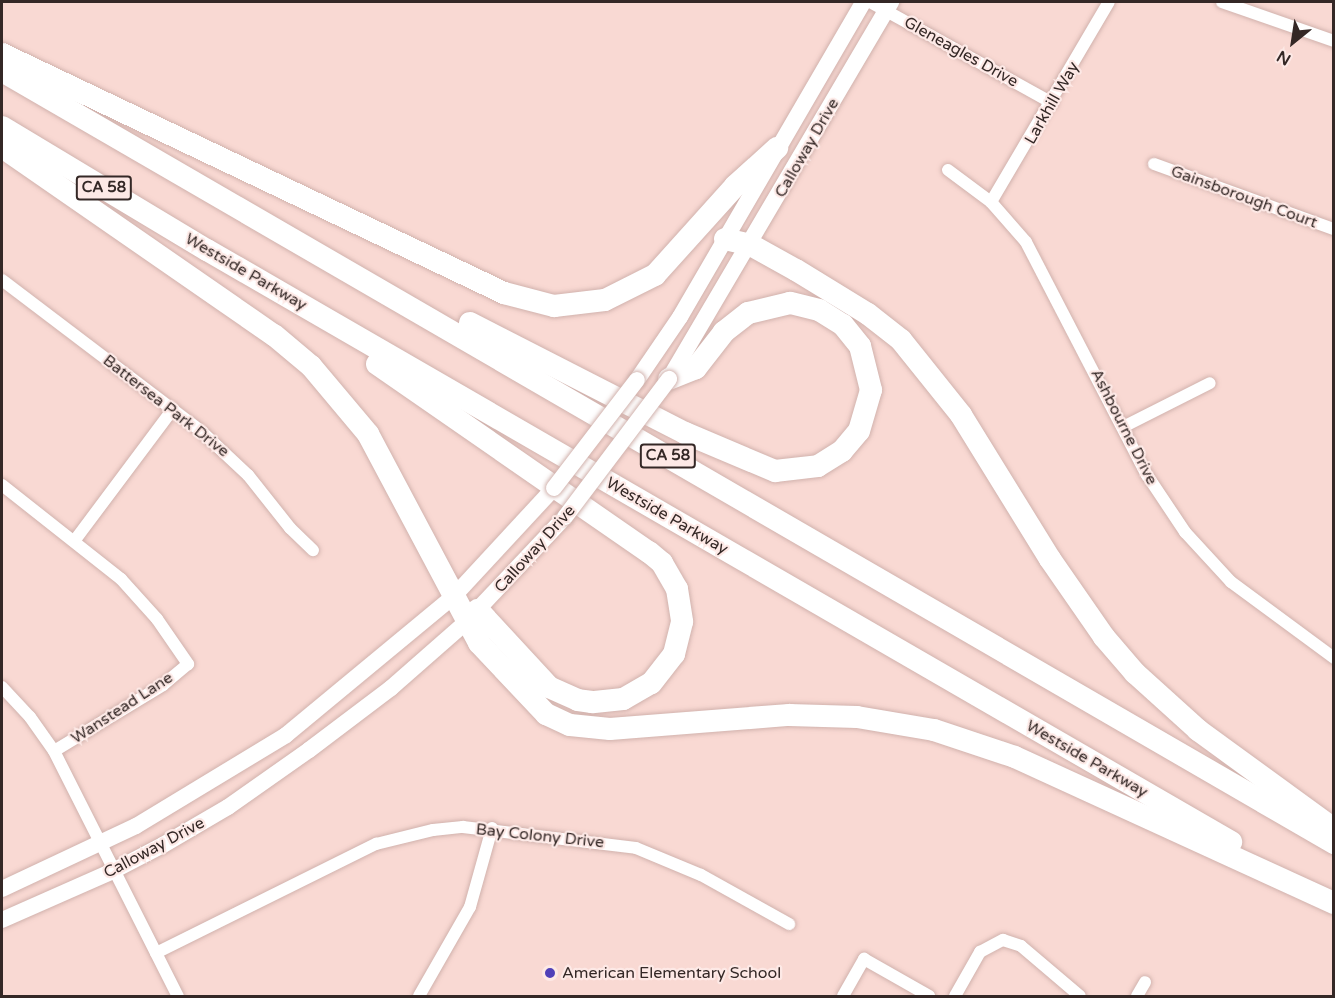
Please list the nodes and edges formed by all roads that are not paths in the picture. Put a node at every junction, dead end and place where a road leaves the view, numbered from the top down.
1 (863, 2) edge
2 (870, 2) edge
3 (1109, 2) edge
4 (1222, 2) edge
5 (888, 6) edge
6 (1334, 41) edge
7 (2, 54) edge
8 (2, 71) edge
9 (1052, 103) junction
10 (2, 127) edge
11 (2, 147) edge
12 (777, 148) junction
13 (1154, 164) dead end
14 (948, 170) dead end
15 (211, 194) junction
16 (991, 202) junction
17 (1334, 229) edge
18 (725, 239) junction
19 (751, 245) junction
20 (207, 250) junction
21 (2, 280) edge
22 (669, 380) junction
23 (1210, 383) dead end
24 (173, 409) junction
25 (1123, 427) junction
26 (2, 485) edge
27 (75, 540) junction
28 (313, 550) dead end
29 (454, 596) junction
30 (472, 616) junction
31 (1334, 658) edge
32 (2, 687) edge
33 (54, 751) junction
34 (492, 828) junction
35 (1334, 829) edge
36 (101, 843) junction
37 (1334, 843) edge
38 (113, 871) junction
39 (2, 889) edge
40 (1334, 902) edge
41 (2, 920) edge
42 (789, 924) dead end
43 (156, 953) junction
44 (1145, 982) dead end
45 (178, 996) edge
46 (419, 996) edge
47 (843, 996) edge
48 (929, 996) edge
49 (955, 996) edge
50 (1080, 996) edge
51 (1137, 996) edge

1 - 12 main road, Calloway Drive
2 - 5 street, Gleneagles Drive
3 - 9 street, Larkhill Way
4 - 6 street
5 - 9 street, Gleneagles Drive
5 - 19 main road, Calloway Drive
7 - 12 highway
8 - 15 highway, CA 58
9 - 16 street, Larkhill Way
10 - 20 highway, Westside Parkway / CA 58
11 - 29 highway
12 - 18 main road, Calloway Drive
13 - 17 street, Gainsborough Court
14 - 16 street, Ashbourne Drive
15 - 22 highway
15 - 37 highway, CA 58
16 - 25 street, Ashbourne Drive
18 - 19 highway
18 - 29 main road, Calloway Drive, bridge
19 - 22 main road, Calloway Drive
19 - 35 highway
20 - 30 highway
20 - 40 highway, Westside Parkway / CA 58
21 - 24 street, Battersea Park Drive
22 - 30 main road, Calloway Drive, bridge
23 - 25 street
24 - 27 street
24 - 28 street, Battersea Park Drive
25 - 31 street, Ashbourne Drive
26 - 27 street
27 - 33 street, Wanstead Lane
29 - 30 highway
29 - 36 main road, Calloway Drive
30 - 38 main road, Calloway Drive
30 - 40 highway
32 - 33 street
33 - 36 street
34 - 42 street, Bay Colony Drive
34 - 43 street, Bay Colony Drive
34 - 46 street
36 - 38 street
36 - 39 main road, Calloway Drive
38 - 41 main road, Calloway Drive
38 - 43 street
43 - 45 street
44 - 51 street
47 - 48 street
49 - 50 street

